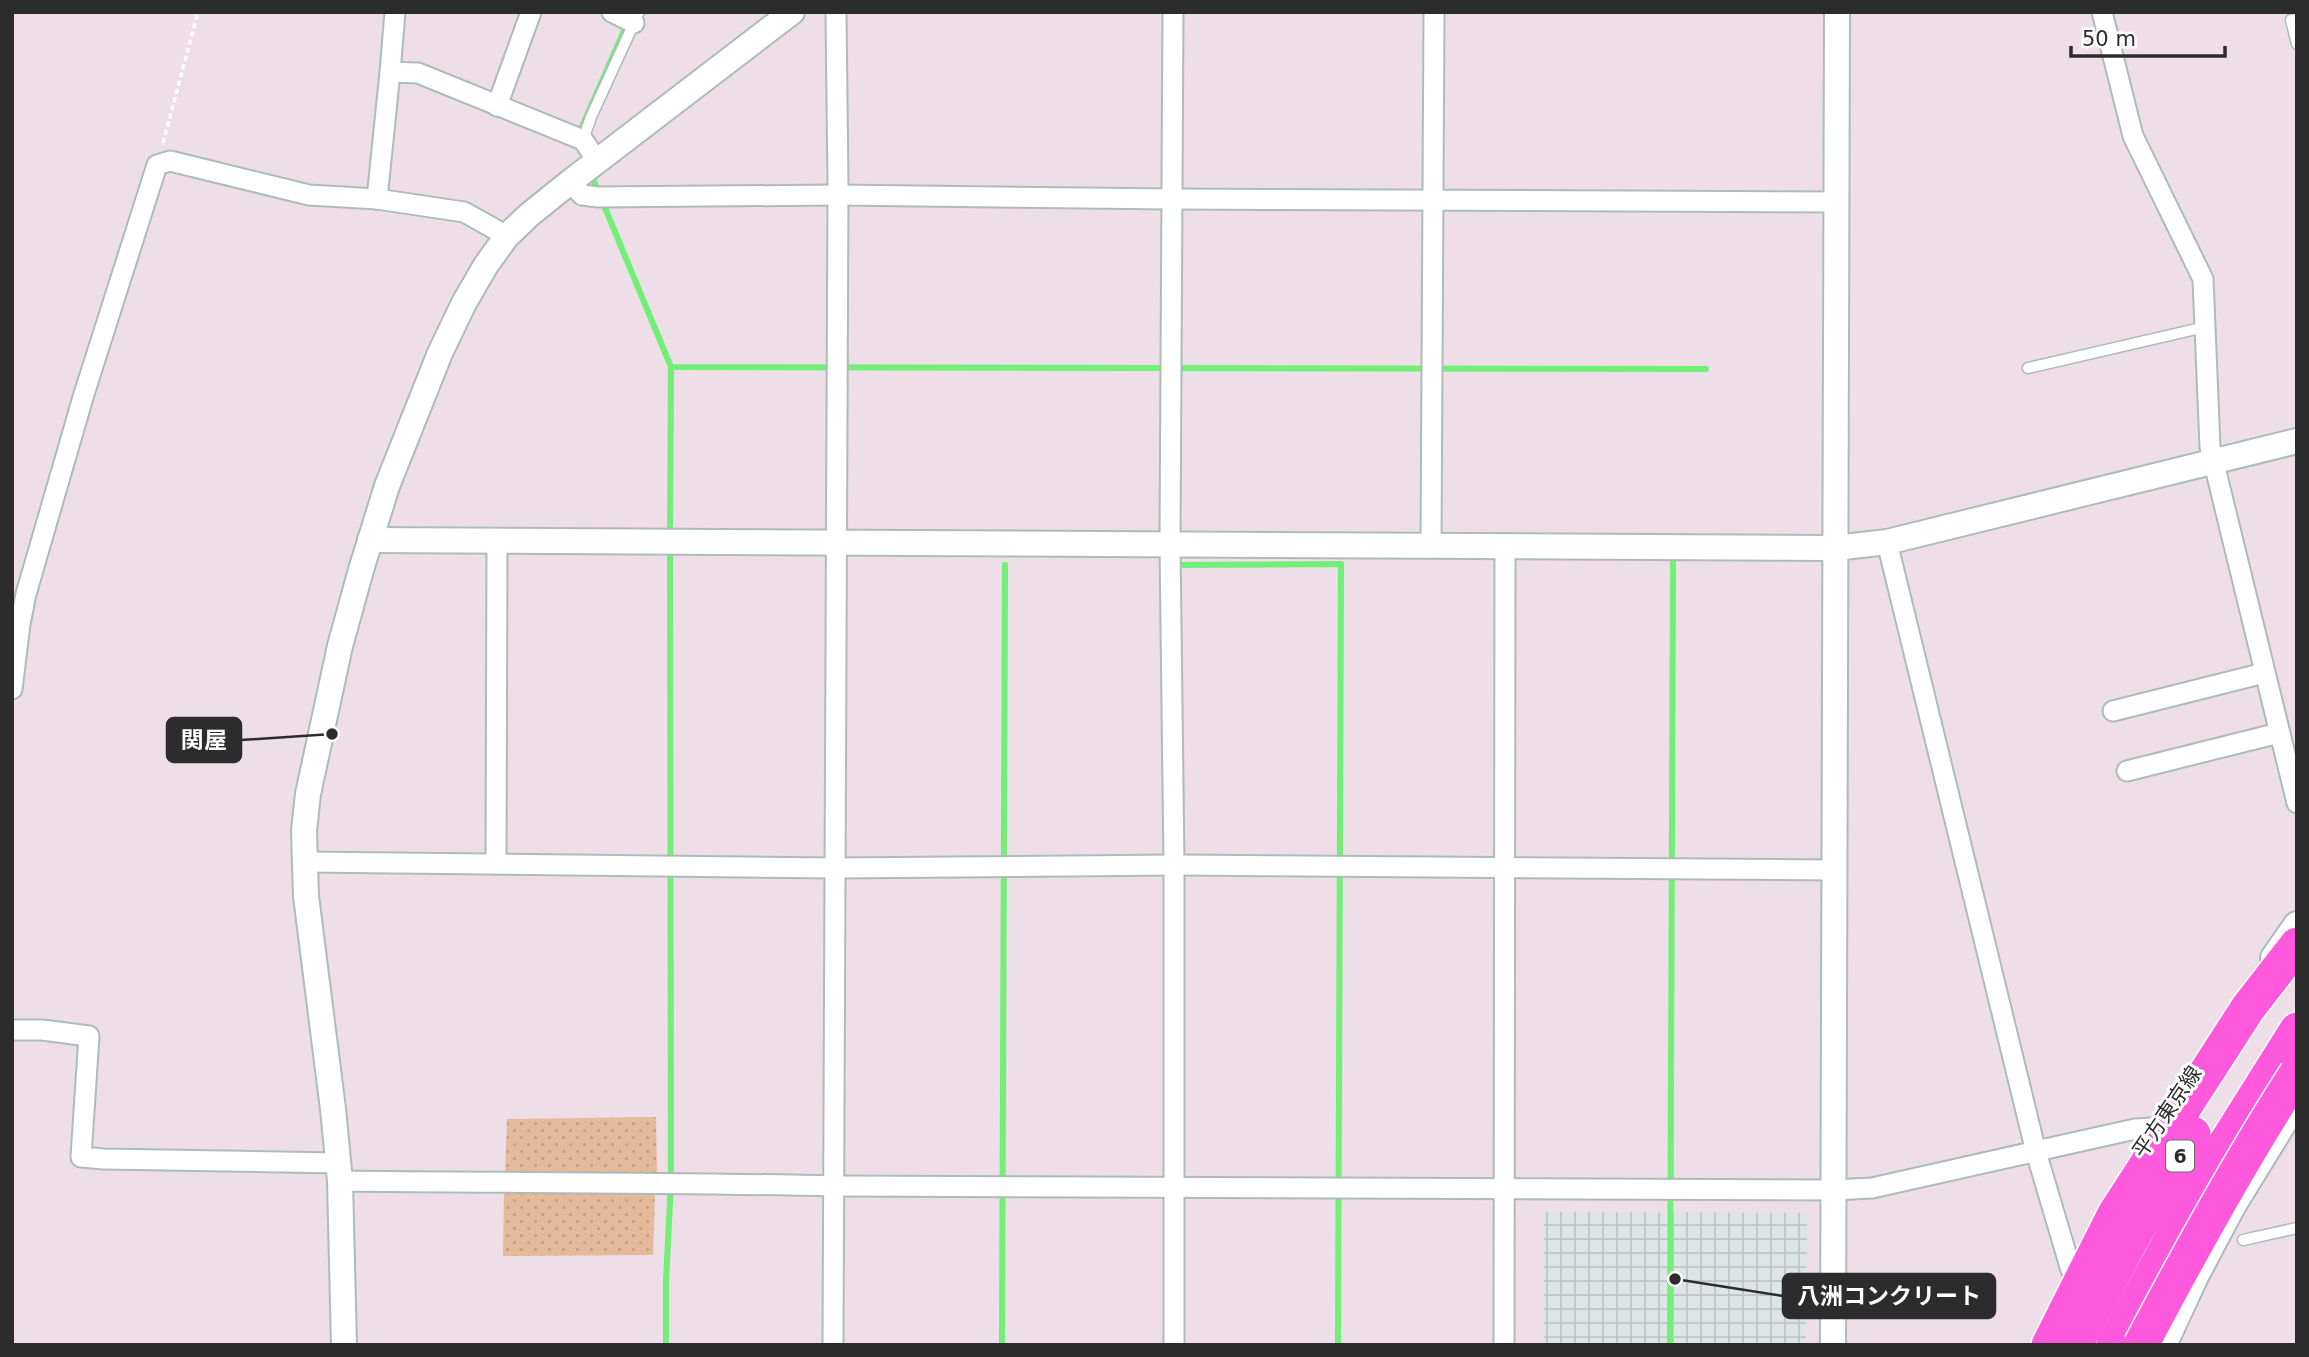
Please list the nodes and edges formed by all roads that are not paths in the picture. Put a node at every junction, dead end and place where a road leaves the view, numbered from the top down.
1 (395, 12) edge
2 (531, 12) edge
3 (611, 12) edge
4 (792, 12) edge
5 (836, 12) edge
6 (1173, 12) edge
7 (1434, 12) edge
8 (1837, 12) edge
9 (2102, 12) edge
10 (636, 18) edge
11 (2297, 19) edge
12 (2297, 44) edge
13 (390, 72) junction
14 (497, 106) junction
15 (583, 140) junction
16 (598, 162) junction
17 (570, 182) junction
18 (837, 195) junction
19 (377, 199) junction
20 (1172, 199) junction
21 (1433, 199) junction
22 (1837, 202) junction
23 (507, 236) junction
24 (2204, 327) junction
25 (2028, 368) dead end
26 (2297, 440) edge
27 (2213, 461) junction
28 (370, 540) junction
29 (1887, 542) junction
30 (497, 543) junction
31 (836, 544) junction
32 (1170, 544) junction
33 (1430, 546) junction
34 (1506, 546) junction
35 (1835, 548) junction
36 (2264, 673) junction
37 (12, 689) edge
38 (2113, 711) dead end
39 (2279, 733) junction
40 (2127, 771) dead end
41 (2297, 803) edge
42 (304, 862) junction
43 (496, 864) junction
44 (1174, 865) junction
45 (1505, 867) junction
46 (836, 868) junction
47 (1835, 870) junction
48 (2297, 925) edge
49 (2297, 944) edge
50 (2297, 975) edge
51 (12, 1030) edge
52 (2297, 1030) edge
53 (2297, 1055) edge
54 (2297, 1073) edge
55 (2297, 1107) edge
56 (2153, 1128) junction
57 (2036, 1152) junction
58 (339, 1172) junction
59 (2221, 1174) junction
60 (2249, 1185) junction
61 (834, 1186) junction
62 (1175, 1186) junction
63 (1506, 1188) junction
64 (1833, 1190) junction
65 (2297, 1228) edge
66 (2243, 1240) dead end
67 (2071, 1270) junction
68 (344, 1345) edge
69 (833, 1345) edge
70 (1174, 1345) edge
71 (1504, 1345) edge
72 (1833, 1345) edge
73 (2032, 1345) edge
74 (2049, 1345) edge
75 (2075, 1345) edge
76 (2114, 1345) edge
77 (2126, 1345) edge
78 (2141, 1345) edge
79 (2167, 1345) edge

1 - 13 street
2 - 14 street
3 - 10 street
4 - 16 street
5 - 18 street
6 - 20 street
7 - 21 street
8 - 22 street
9 - 24 street
10 - 15 lane
11 - 12 lane
13 - 14 street
13 - 19 street
14 - 15 street
15 - 16 street
16 - 17 street
17 - 18 street
17 - 23 street
18 - 20 street
18 - 31 street
19 - 23 street
19 - 37 street
20 - 21 street
20 - 32 street
21 - 22 street
21 - 33 street
22 - 35 street
23 - 28 street
24 - 25 lane
24 - 27 street
26 - 27 street
27 - 29 street
27 - 36 street
28 - 30 street
28 - 42 street
29 - 35 street
29 - 57 street
30 - 31 street
30 - 43 street
31 - 32 street
31 - 46 street
32 - 33 street
32 - 44 street
33 - 34 street
34 - 35 street
34 - 45 street
35 - 47 street
36 - 38 street
36 - 39 street
39 - 40 street
39 - 41 street
42 - 43 street
42 - 58 street
43 - 46 street
44 - 45 street
44 - 46 street
44 - 62 street
45 - 47 street
45 - 63 street
46 - 61 street
47 - 64 street
48 - 56 main road, 平方東京線
49 - 74 highway
50 - 75 highway, 6
51 - 58 street
52 - 76 highway, 6
53 - 59 main road
54 - 78 highway, bridge
55 - 60 street
56 - 57 street
56 - 67 main road, 平方東京線
57 - 64 street
57 - 67 street
58 - 61 street
58 - 68 street
59 - 60 street
59 - 77 main road
60 - 79 street
61 - 62 street
61 - 69 street
62 - 63 street
62 - 70 street
63 - 64 street
63 - 71 street
64 - 72 street
65 - 66 lane
67 - 73 main road, 平方東京線

